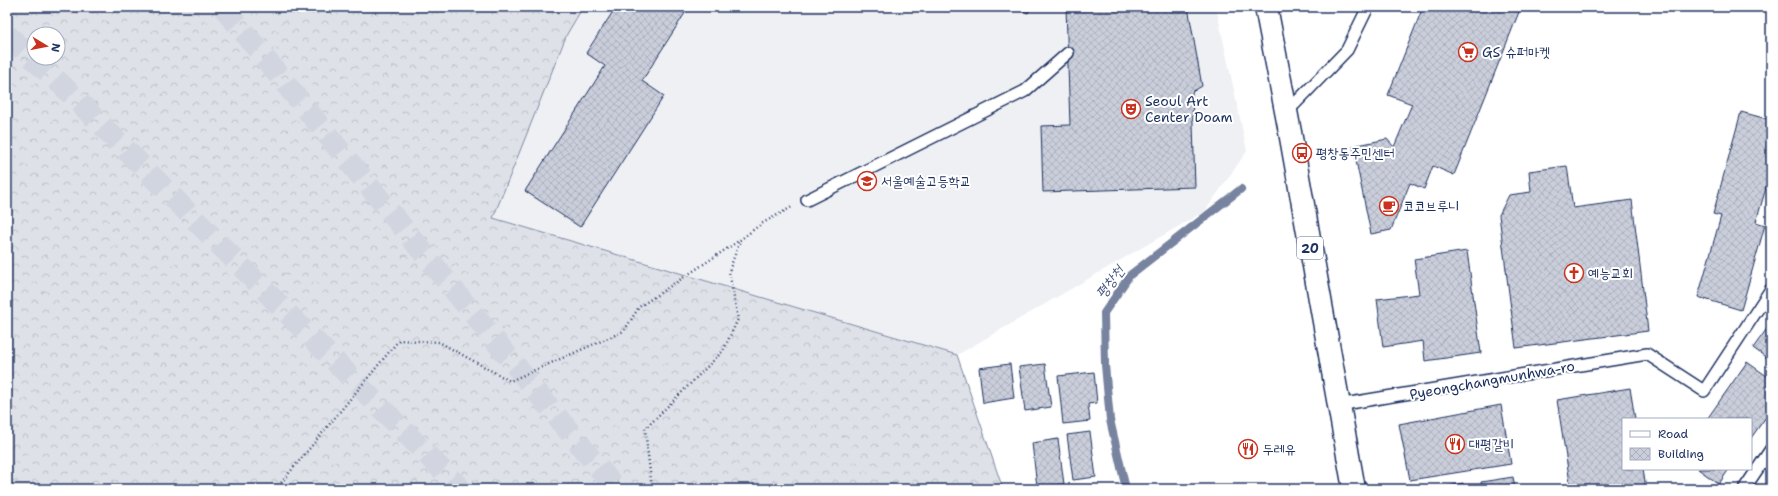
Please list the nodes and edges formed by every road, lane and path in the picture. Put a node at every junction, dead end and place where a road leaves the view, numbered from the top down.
1 (1266, 7) edge
2 (1368, 7) edge
3 (1068, 53) dead end
4 (1286, 113) junction
5 (807, 200) joint
6 (740, 240) junction
7 (1771, 289) edge
8 (1338, 405) junction
9 (1771, 449) edge
10 (276, 489) edge
11 (652, 489) edge
12 (1354, 489) edge
13 (1744, 489) edge

1 - 4 main road, 20
2 - 4 lane
3 - 5 lane
4 - 8 main road, 20
5 - 6 path
6 - 10 path
6 - 11 path
7 - 8 lane, Pyeongchangmunhwa-ro
8 - 12 main road, 20
9 - 13 lane

